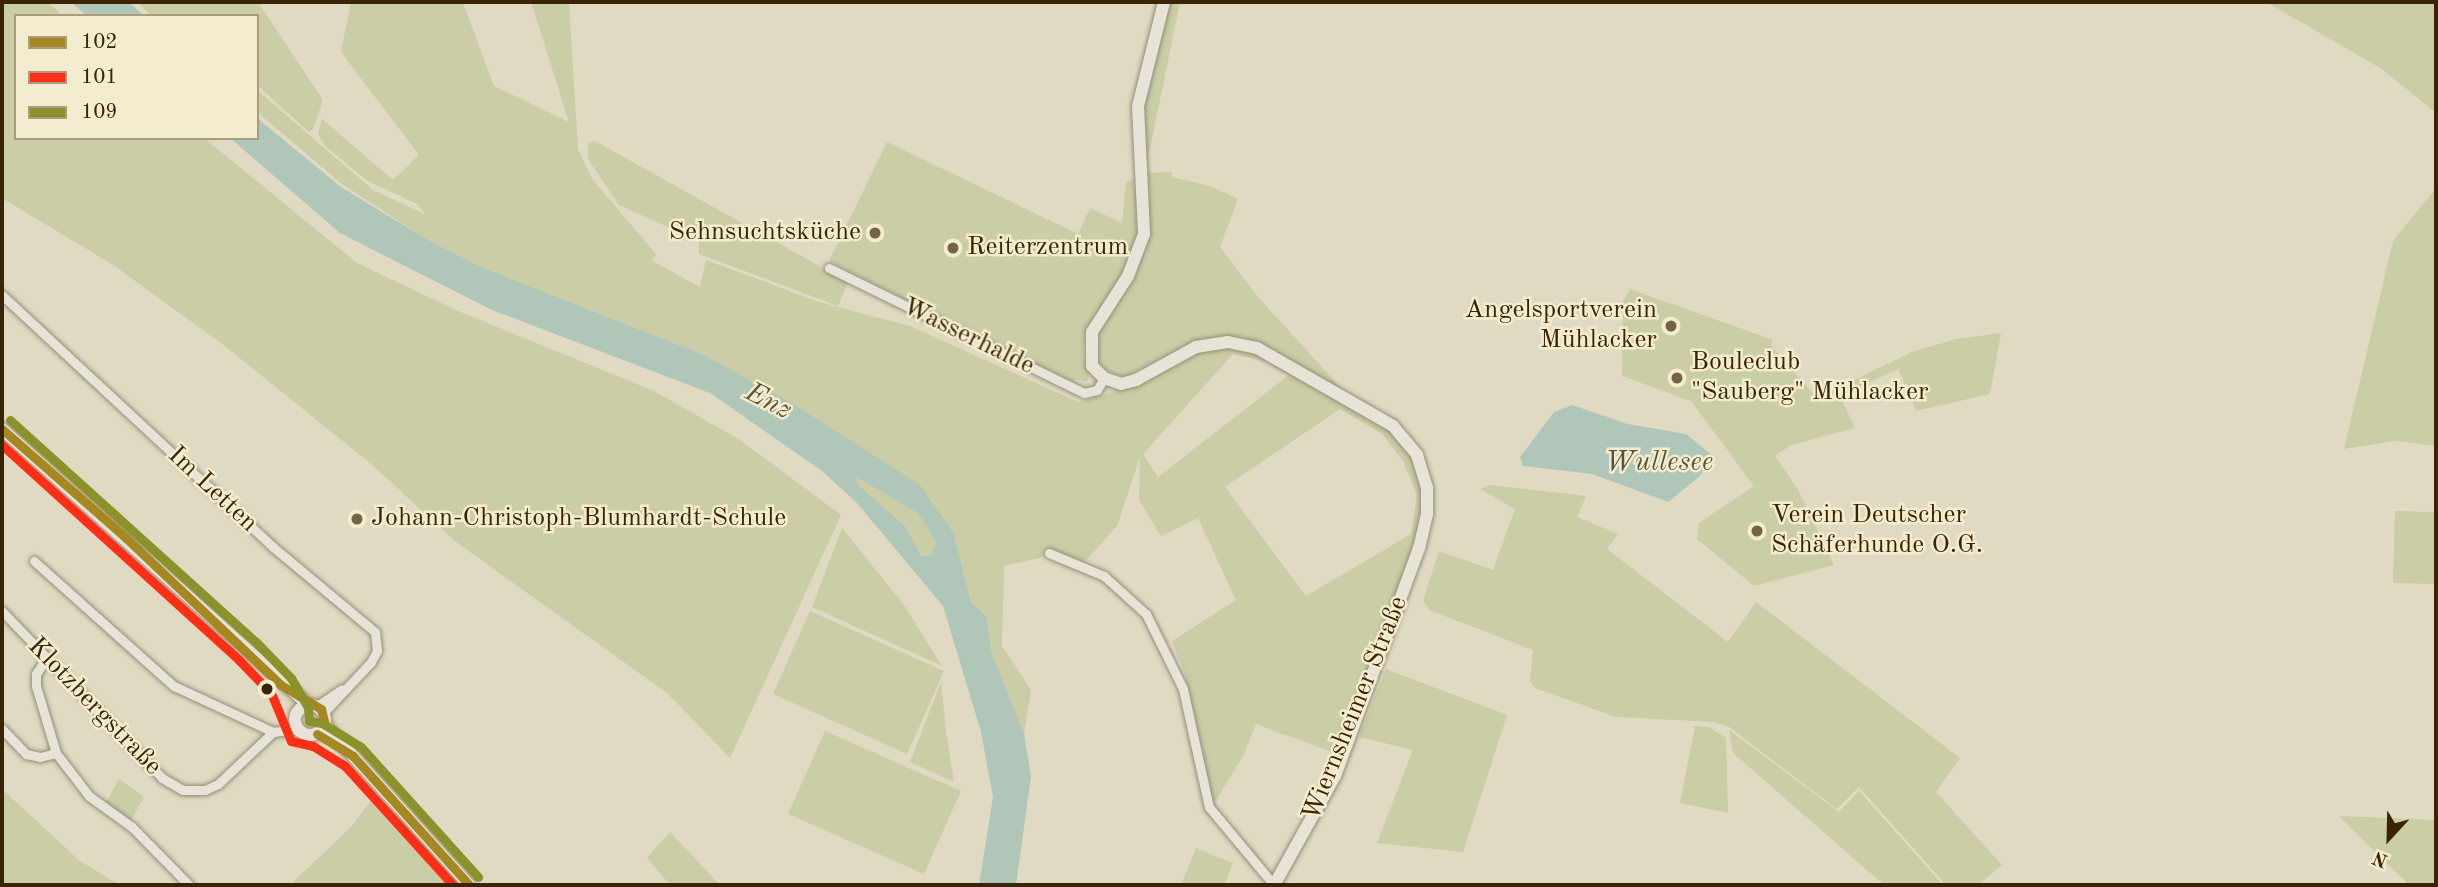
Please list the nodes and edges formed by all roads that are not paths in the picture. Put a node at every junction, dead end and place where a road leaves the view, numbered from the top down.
1 (1164, 2) edge
2 (829, 268) dead end
3 (2, 295) edge
4 (1104, 378) junction
5 (2, 429) edge
6 (1049, 552) dead end
7 (34, 561) dead end
8 (2, 611) edge
9 (47, 657) junction
10 (315, 716) junction
11 (2, 729) edge
12 (298, 729) junction
13 (273, 732) junction
14 (56, 753) junction
15 (189, 885) edge
16 (469, 885) edge
17 (1274, 885) edge

1 - 4 main road
2 - 4 street, Wasserhalde
3 - 10 street, Im Letten
4 - 17 main road, Wiernsheimer Straße
5 - 10 main road
6 - 17 street
7 - 13 street
8 - 9 street, Klotzbergstraße
9 - 13 street, Klotzbergstraße
9 - 14 street
10 - 12 main road
10 - 12 main road
10 - 16 main road
11 - 14 street
12 - 13 street
14 - 15 street

